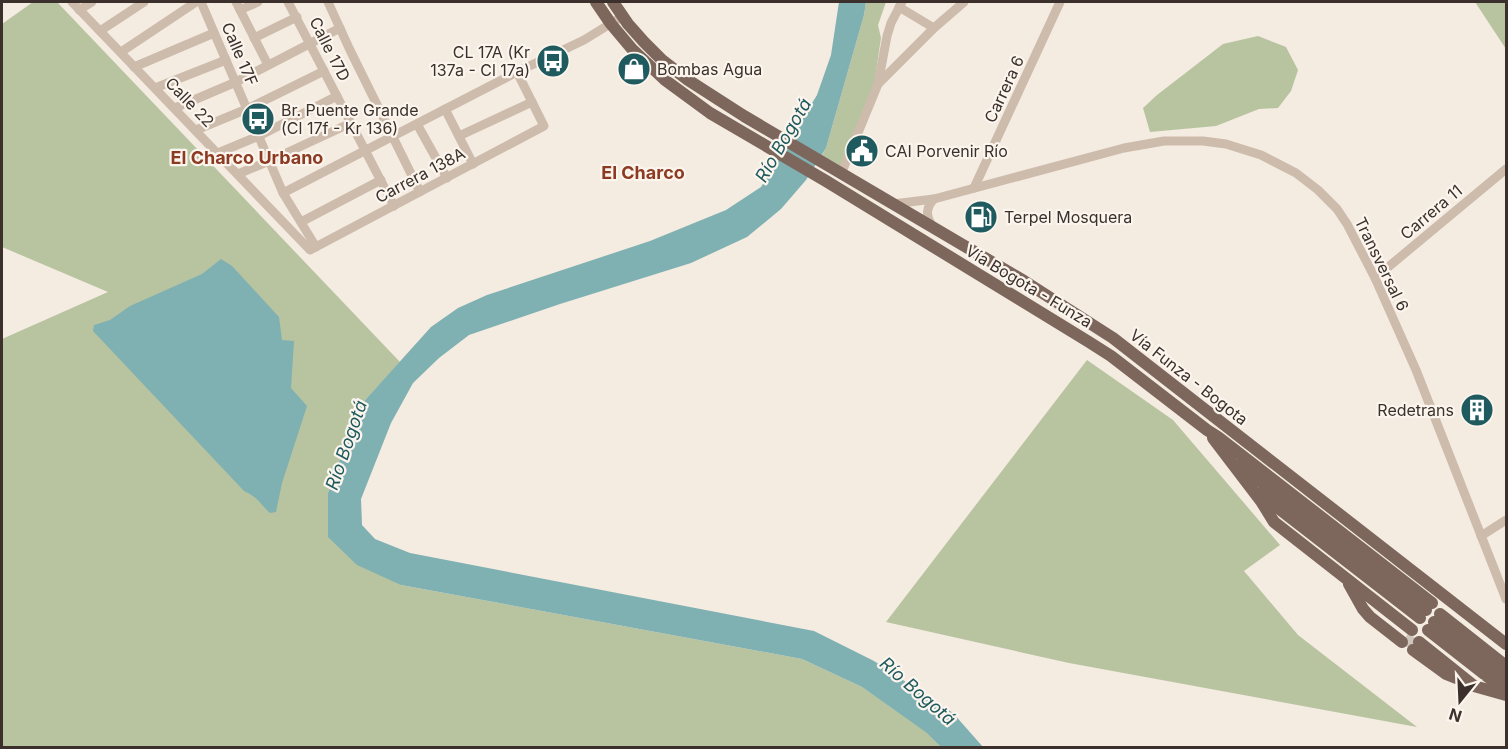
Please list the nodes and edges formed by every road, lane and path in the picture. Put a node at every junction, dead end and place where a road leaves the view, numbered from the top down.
1 (72, 2) edge
2 (92, 2) edge
3 (144, 2) edge
4 (196, 2) edge
5 (201, 2) edge
6 (258, 2) edge
7 (288, 2) edge
8 (328, 2) edge
9 (596, 2) edge
10 (613, 2) edge
11 (948, 2) edge
12 (1060, 2) edge
13 (901, 4) edge
14 (961, 4) edge
15 (238, 6) edge
16 (80, 10) junction
17 (623, 16) junction
18 (297, 17) junction
19 (611, 24) junction
20 (340, 28) junction
21 (934, 28) junction
22 (100, 31) junction
23 (214, 33) junction
24 (254, 38) junction
25 (310, 43) junction
26 (121, 52) junction
27 (226, 60) junction
28 (268, 65) junction
29 (134, 67) junction
30 (324, 71) junction
31 (517, 72) junction
32 (236, 82) junction
33 (878, 84) junction
34 (699, 87) junction
35 (155, 88) junction
36 (337, 96) junction
37 (690, 99) junction
38 (532, 102) junction
39 (175, 108) junction
40 (445, 109) junction
41 (247, 110) junction
42 (351, 123) junction
43 (417, 123) junction
44 (196, 130) junction
45 (259, 136) junction
46 (459, 136) junction
47 (392, 137) junction
48 (366, 151) junction
49 (218, 153) junction
50 (269, 161) junction
51 (473, 164) junction
52 (1506, 169) edge
53 (835, 170) junction
54 (238, 174) junction
55 (447, 178) junction
56 (381, 180) junction
57 (974, 188) junction
58 (420, 192) junction
59 (286, 197) junction
60 (934, 199) junction
61 (892, 204) junction
62 (394, 206) junction
63 (272, 209) junction
64 (301, 222) junction
65 (935, 229) junction
66 (313, 249) junction
67 (1375, 278) junction
68 (1077, 315) junction
69 (1068, 328) junction
70 (1210, 435) junction
71 (1227, 456) junction
72 (1240, 473) junction
73 (1249, 486) junction
74 (1261, 501) junction
75 (1269, 514) junction
76 (1506, 520) edge
77 (1481, 536) junction
78 (1345, 578) junction
79 (1506, 599) edge
80 (1417, 622) junction
81 (1428, 630) junction
82 (1506, 644) edge
83 (1506, 660) edge
84 (1506, 666) edge
85 (1506, 673) edge
86 (1506, 679) edge
87 (1474, 686) junction
88 (1502, 691) edge

1 - 16 street, Calle 22
2 - 16 street
3 - 22 street
4 - 26 street
5 - 23 street, Calle 17F
6 - 15 street
7 - 18 street, Calle 17D
8 - 20 street
9 - 19 main road, Vía Bogota - Funza
10 - 17 main road, Vía Funza - Bogota
11 - 14 street
12 - 57 street, Carrera 6
13 - 21 street
13 - 33 street
14 - 21 street
15 - 24 street
16 - 22 street, Calle 22
17 - 19 street
17 - 34 main road, Vía Funza - Bogota
18 - 24 street
18 - 25 street, Calle 17D
19 - 31 street
19 - 37 main road, Vía Bogota - Funza
20 - 25 street
20 - 47 street
21 - 33 street
22 - 26 street, Calle 22
23 - 27 street, Calle 17F
23 - 29 street
24 - 28 street
25 - 28 street
25 - 30 street, Calle 17D
26 - 29 street, Calle 22
27 - 32 street, Calle 17F
27 - 35 street
28 - 32 street
29 - 35 street, Calle 22
30 - 36 street, Calle 17D
30 - 41 street
31 - 38 street
31 - 40 street
32 - 39 street
32 - 41 street, Calle 17F
33 - 53 street
34 - 37 main road
34 - 53 main road, Vía Funza - Bogota
35 - 39 street, Calle 22
36 - 42 street, Calle 17D
36 - 45 street
37 - 69 main road, Vía Bogota - Funza
38 - 46 street
38 - 51 street, Carrera 138A
39 - 44 street, Calle 22
40 - 43 street
40 - 46 street
41 - 44 street
41 - 45 street, Calle 17F
42 - 48 street, Calle 17D
42 - 50 street
43 - 47 street
43 - 55 street
44 - 49 street, Calle 22
45 - 49 street
45 - 50 street, Calle 17F
46 - 51 street
47 - 48 street
47 - 58 street
48 - 56 street, Calle 17D
48 - 59 street
49 - 54 street, Calle 22
50 - 54 street
50 - 59 street, Calle 17F
51 - 55 street, Carrera 138A
52 - 67 street, Carrera 11
53 - 61 main road, Vía Funza - Bogota
54 - 63 street, Calle 22
55 - 58 street, Carrera 138A
56 - 62 street, Calle 17D
56 - 64 street
57 - 60 street, Transversal 6
57 - 67 street, Transversal 6
58 - 62 street, Carrera 138A
59 - 63 street
59 - 64 street, Calle 17F
60 - 61 street, Transversal 6
60 - 65 street
61 - 65 main road, Vía Funza - Bogota
62 - 66 street, Carrera 138A
63 - 66 street, Calle 22
64 - 66 street, Calle 17F
65 - 68 main road, Vía Funza - Bogota
67 - 77 street, Transversal 6
68 - 69 main road
68 - 82 main road, Vía Funza - Bogota
69 - 70 main road, Vía Bogota - Funza
70 - 71 main road, Vía Bogota - Funza
70 - 80 main road, Vía Bogota - Funza
71 - 72 main road, Vía Bogota - Funza
71 - 80 main road, Vía Bogota - Funza
72 - 73 main road, Vía Bogota - Funza
72 - 80 main road, Vía Bogota - Funza
73 - 74 main road, Vía Bogota - Funza
73 - 80 main road, Vía Bogota - Funza
74 - 75 main road, Vía Bogota - Funza
74 - 80 main road, Vía Bogota - Funza
75 - 78 main road, Vía Bogota - Funza
75 - 80 main road, Vía Bogota - Funza
76 - 77 street
77 - 79 street, Transversal 6
78 - 80 main road, Vía Bogota - Funza
78 - 80 main road, Vía Bogota - Funza
81 - 83 main road
81 - 84 main road
81 - 85 main road
81 - 86 main road
81 - 87 main road
81 - 87 main road
81 - 88 main road
81 - 88 main road
87 - 88 main road

